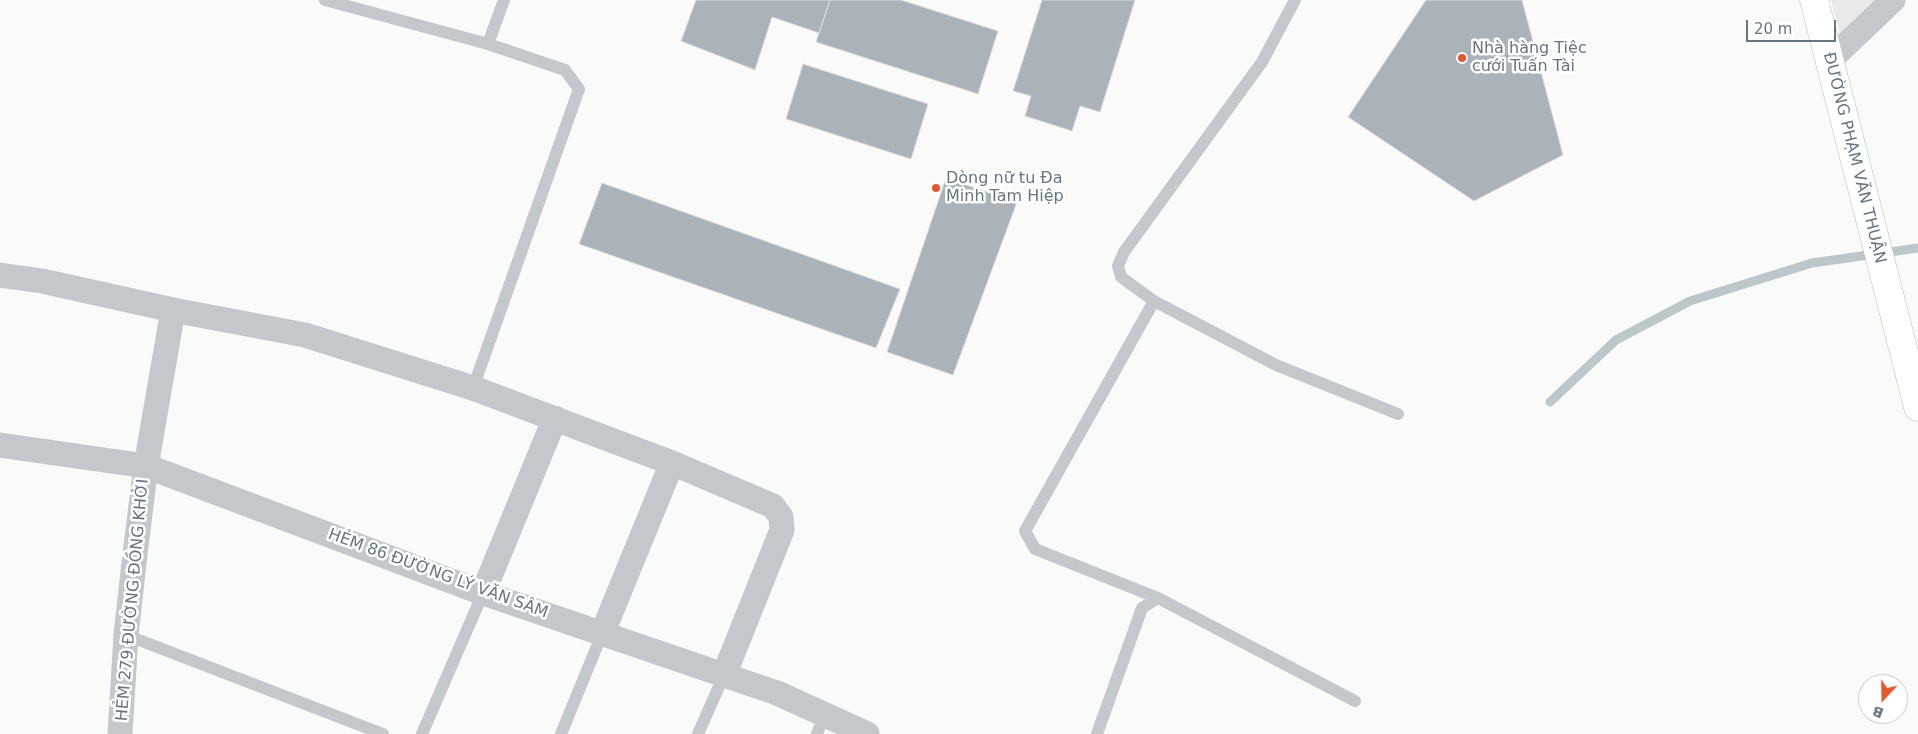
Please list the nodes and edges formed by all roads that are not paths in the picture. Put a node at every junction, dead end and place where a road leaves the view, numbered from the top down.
1 (325, 0) edge
2 (504, 0) edge
3 (1295, 0) edge
4 (1814, 0) edge
5 (1893, 0) edge
6 (488, 44) junction
7 (1830, 61) junction
8 (0, 275) edge
9 (1154, 301) junction
10 (173, 310) junction
11 (473, 388) junction
12 (1918, 407) edge
13 (1398, 414) dead end
14 (555, 418) junction
15 (0, 445) edge
16 (672, 463) junction
17 (146, 466) junction
18 (483, 593) junction
19 (1158, 598) junction
20 (602, 634) junction
21 (126, 635) junction
22 (724, 675) junction
23 (1355, 701) dead end
24 (821, 724) edge
25 (120, 734) edge
26 (383, 734) edge
27 (422, 734) edge
28 (561, 734) edge
29 (698, 734) edge
30 (867, 734) edge
31 (1097, 734) edge

1 - 6 lane
2 - 6 lane
3 - 9 lane
4 - 7 main road, ĐƯỜNG PHẠM VĂN THUẬN
5 - 7 street
6 - 11 lane
7 - 12 main road, ĐƯỜNG PHẠM VĂN THUẬN
8 - 10 street
9 - 13 lane
9 - 19 lane
10 - 11 street
10 - 17 street, HẺM 279 ĐƯỜNG ĐỒNG KHỞI
11 - 14 street
14 - 16 street
14 - 18 street
15 - 17 street, HẺM 86 ĐƯỜNG LÝ VĂN SÂM
16 - 20 street
16 - 22 street
17 - 18 street, HẺM 86 ĐƯỜNG LÝ VĂN SÂM
17 - 21 street, HẺM 279 ĐƯỜNG ĐỒNG KHỞI
18 - 20 street, HẺM 86 ĐƯỜNG LÝ VĂN SÂM
18 - 27 lane
19 - 23 lane
19 - 31 lane
20 - 22 street, HẺM 86 ĐƯỜNG LÝ VĂN SÂM
20 - 28 lane
21 - 25 street, HẺM 279 ĐƯỜNG ĐỒNG KHỞI
21 - 26 lane
22 - 24 street, HẺM 86 ĐƯỜNG LÝ VĂN SÂM
22 - 29 lane
24 - 30 street, HẺM 86 ĐƯỜNG LÝ VĂN SÂM

